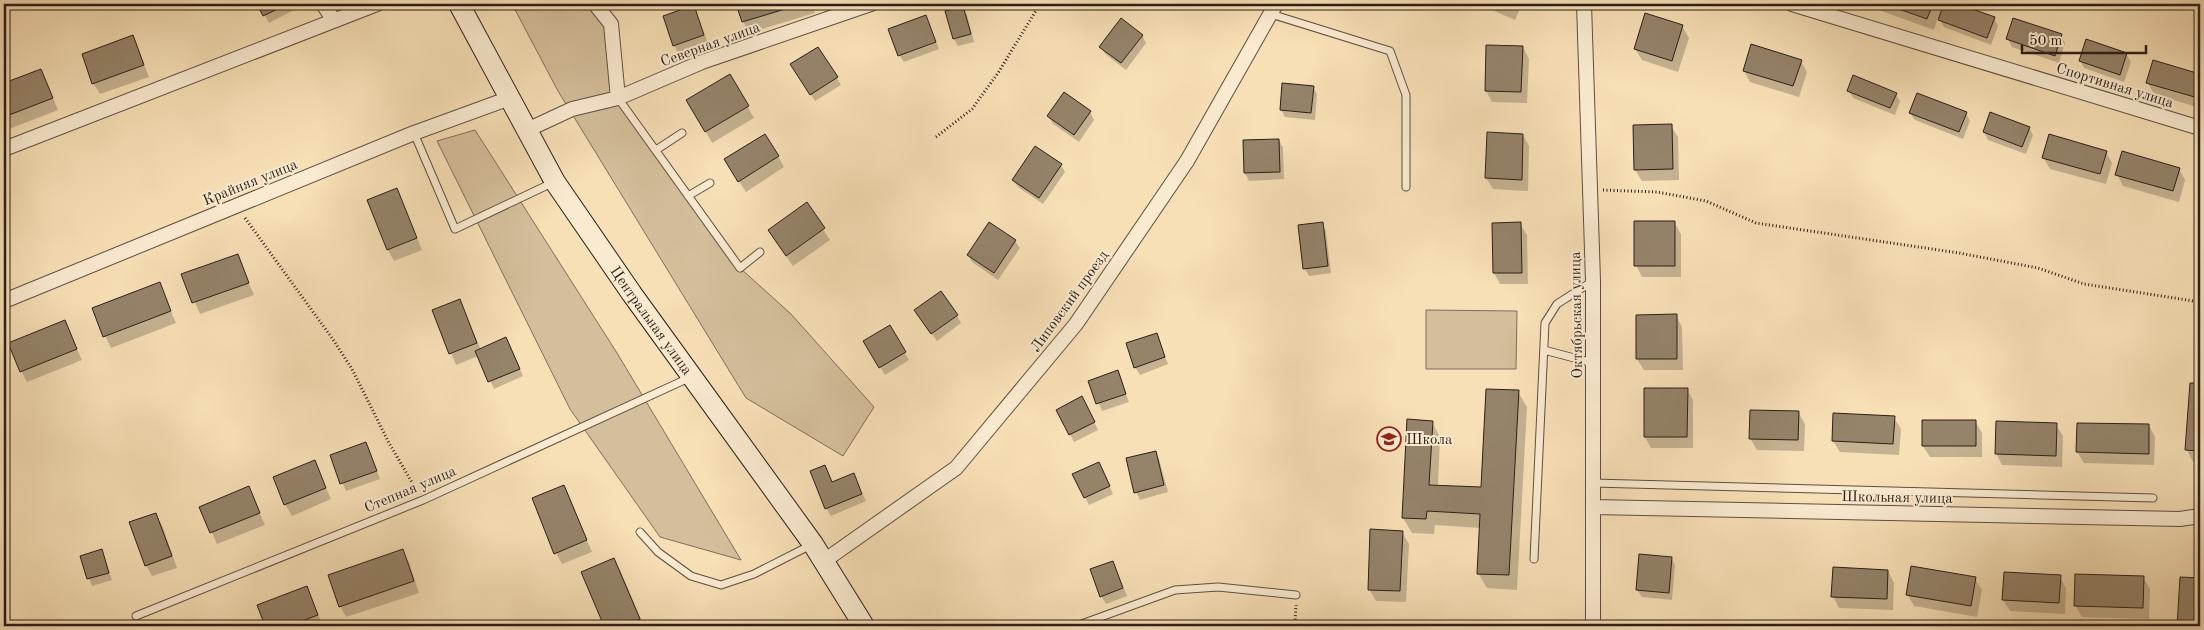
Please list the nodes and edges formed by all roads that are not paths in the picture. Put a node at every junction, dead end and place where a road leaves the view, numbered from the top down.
1 (323, 4) edge
2 (377, 4) edge
3 (459, 4) edge
4 (595, 4) edge
5 (871, 4) edge
6 (1584, 4) edge
7 (1792, 4) edge
8 (1274, 9) edge
9 (333, 19) junction
10 (510, 98) junction
11 (618, 98) junction
12 (2200, 128) edge
13 (527, 130) junction
14 (414, 133) junction
15 (682, 133) dead end
16 (4, 149) edge
17 (656, 150) junction
18 (555, 182) junction
19 (710, 183) dead end
20 (1406, 187) dead end
21 (688, 196) junction
22 (760, 252) dead end
23 (1593, 281) junction
24 (4, 301) edge
25 (1544, 350) junction
26 (1594, 363) junction
27 (691, 376) junction
28 (1592, 483) junction
29 (2152, 498) dead end
30 (1593, 507) junction
31 (2200, 516) edge
32 (640, 532) dead end
33 (818, 553) junction
34 (1534, 559) dead end
35 (1296, 595) road end
36 (136, 616) dead end
37 (864, 626) edge
38 (1076, 626) edge
39 (1594, 626) edge

1 - 9 street
2 - 9 street
3 - 10 main road, Центральная улица
4 - 11 street
5 - 11 street, Северная улица
6 - 23 street, Октябрьская улица
7 - 12 street, Спортивная улица
8 - 20 lane
8 - 33 street, Липовский проезд
9 - 16 street
10 - 13 main road, Центральная улица
10 - 14 street, Крайняя улица
11 - 13 street, Северная улица
11 - 17 lane
13 - 18 main road, Центральная улица
14 - 18 lane
14 - 24 street, Крайняя улица
15 - 17 lane
17 - 21 lane
18 - 27 main road, Центральная улица
19 - 21 lane
21 - 22 lane
23 - 25 lane
23 - 26 street, Октябрьская улица
25 - 26 lane
25 - 34 lane
26 - 28 street, Октябрьская улица
27 - 33 main road, Центральная улица
27 - 36 lane, Степная улица
28 - 29 lane
28 - 30 street, Октябрьская улица
30 - 31 street, Школьная улица
30 - 39 street, Октябрьская улица
32 - 33 lane
33 - 37 main road, Центральная улица
35 - 38 lane

